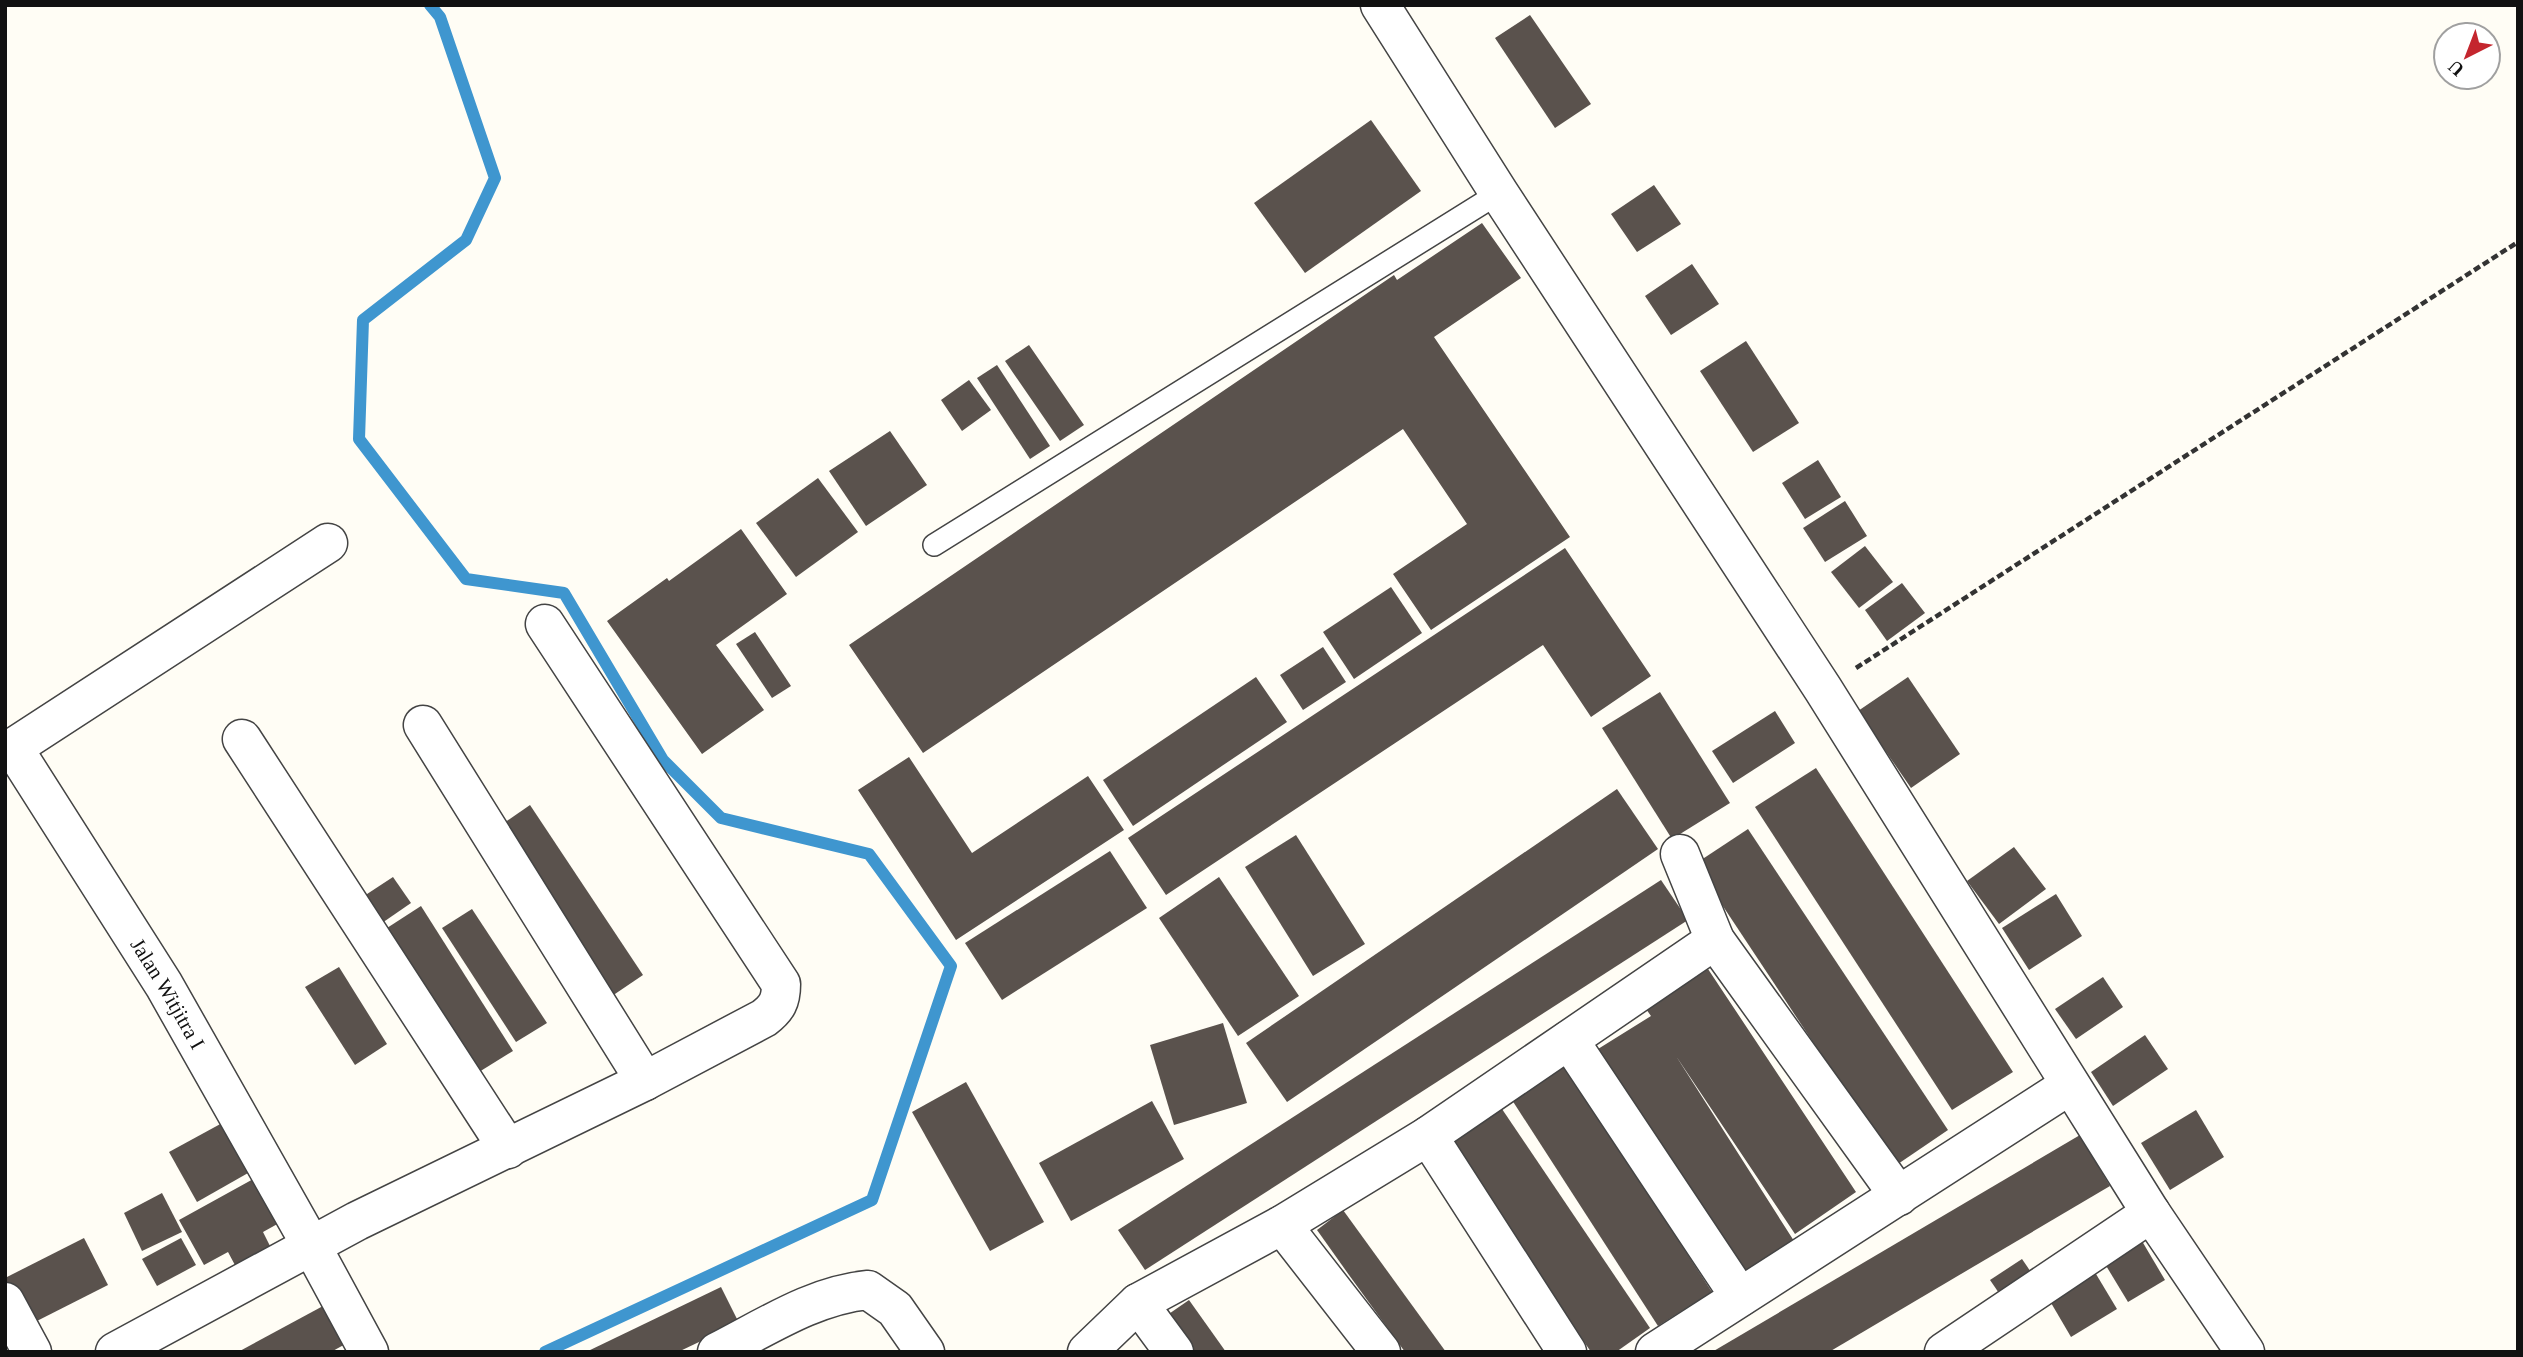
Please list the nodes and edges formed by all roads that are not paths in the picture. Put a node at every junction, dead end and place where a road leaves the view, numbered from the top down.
1 (1380, 5) edge
2 (1499, 193) junction
3 (328, 542) dead end
4 (934, 545) dead end
5 (545, 624) dead end
6 (423, 725) dead end
7 (242, 739) dead end
8 (10, 751) edge
9 (1680, 854) dead end
10 (1715, 940) junction
11 (1569, 1041) junction
12 (645, 1082) junction
13 (2070, 1085) junction
14 (1428, 1136) junction
15 (508, 1149) junction
16 (1899, 1196) junction
17 (2151, 1213) junction
18 (1282, 1224) junction
19 (312, 1245) junction
20 (1740, 1297) junction
21 (5, 1302) edge
22 (1138, 1303) junction
23 (32, 1352) edge
24 (115, 1352) edge
25 (369, 1352) edge
26 (717, 1352) edge
27 (925, 1352) edge
28 (1087, 1352) edge
29 (1174, 1352) edge
30 (1381, 1352) edge
31 (1567, 1352) edge
32 (1655, 1352) edge
33 (1944, 1352) edge
34 (2245, 1352) edge

1 - 2 street
2 - 4 lane
2 - 13 street
3 - 8 street
5 - 12 street
6 - 12 street
7 - 15 street
8 - 19 street, Jalan Witjitra I
9 - 10 street
10 - 11 street
10 - 16 street
11 - 14 street
11 - 20 street
12 - 15 street
13 - 16 street
13 - 17 street
14 - 18 street
14 - 31 street
15 - 19 street
16 - 20 street
17 - 33 street
17 - 34 street
18 - 22 street
18 - 30 street
19 - 24 street
19 - 25 street, Jalan Witjitra I
20 - 32 street
21 - 23 street
22 - 28 street
22 - 29 street
26 - 27 street

